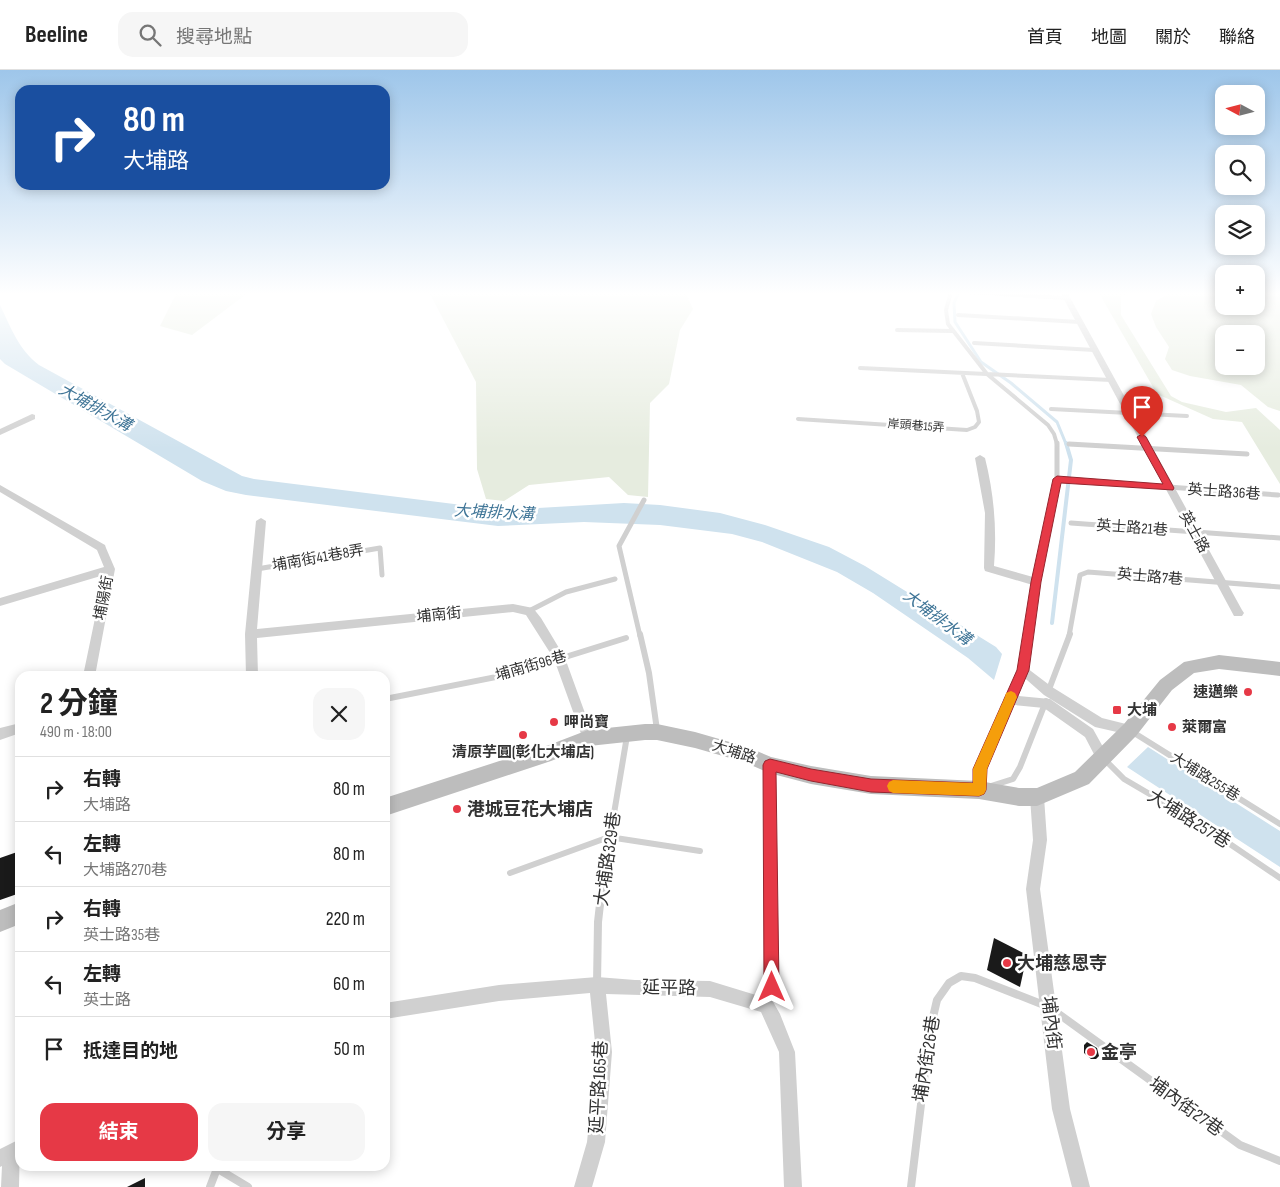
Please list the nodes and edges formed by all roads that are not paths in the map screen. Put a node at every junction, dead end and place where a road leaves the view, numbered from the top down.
1 (964, 344) edge
2 (993, 344) edge
3 (1091, 344) edge
4 (1094, 350) junction
5 (860, 368) dead end
6 (962, 373) junction
7 (987, 374) junction
8 (1111, 380) junction
9 (1052, 409) dead end
10 (1129, 413) junction
11 (1187, 416) dead end
12 (32, 417) dead end
13 (798, 419) dead end
14 (0, 432) edge
15 (1069, 444) dead end
16 (1148, 449) junction
17 (1247, 454) dead end
18 (980, 458) dead end
19 (1057, 479) junction
20 (0, 488) edge
21 (1170, 488) junction
22 (1278, 495) dead end
23 (644, 500) dead end
24 (261, 521) dead end
25 (1071, 524) dead end
26 (1194, 532) junction
27 (1280, 538) edge
28 (110, 569) junction
29 (257, 569) junction
30 (382, 575) dead end
31 (615, 579) dead end
32 (1036, 582) junction
33 (1222, 583) junction
34 (1280, 587) edge
35 (0, 602) edge
36 (529, 611) junction
37 (1238, 613) dead end
38 (251, 634) junction
39 (626, 638) dead end
40 (559, 658) junction
41 (1280, 669) edge
42 (1023, 670) junction
43 (90, 671) edge
44 (252, 671) edge
45 (1047, 697) junction
46 (390, 698) edge
47 (1009, 700) junction
48 (15, 730) edge
49 (1130, 730) junction
50 (658, 732) junction
51 (0, 734) edge
52 (628, 734) junction
53 (588, 738) junction
54 (1102, 756) junction
55 (770, 765) junction
56 (979, 790) junction
57 (1037, 797) junction
58 (390, 805) edge
59 (1280, 824) edge
60 (609, 837) junction
61 (700, 851) dead end
62 (510, 873) dead end
63 (1280, 878) edge
64 (15, 915) edge
65 (0, 921) edge
66 (597, 985) junction
67 (766, 1006) junction
68 (1049, 1007) junction
69 (390, 1010) edge
70 (11, 1152) edge
71 (1280, 1161) edge
72 (217, 1171) edge
73 (223, 1171) edge
74 (10, 1187) edge
75 (210, 1187) edge
76 (248, 1187) edge
77 (583, 1187) edge
78 (793, 1187) edge
79 (910, 1187) edge
80 (1081, 1187) edge

1 - 7 lane
2 - 4 lane
3 - 4 street, 英士路
4 - 8 street, 英士路
5 - 6 lane
6 - 7 lane
6 - 13 lane, 岸頭巷15弄
7 - 8 lane
7 - 19 lane
8 - 10 street, 英士路
9 - 10 lane
10 - 11 lane
10 - 16 street, 英士路
12 - 14 street
15 - 16 lane
16 - 17 lane
16 - 21 street, 英士路
18 - 32 street
19 - 21 lane, 英士路36巷
19 - 32 lane
20 - 28 street, 埔陽街
21 - 22 lane, 英士路36巷
21 - 26 street, 英士路
23 - 50 lane
24 - 29 street
25 - 26 lane, 英士路21巷
26 - 27 lane, 英士路21巷
26 - 33 street, 英士路
28 - 35 street
28 - 43 street, 埔陽街
29 - 30 lane, 埔南街41巷8弄
29 - 38 street
31 - 36 lane
32 - 42 lane
33 - 34 lane, 英士路7巷
33 - 37 street, 英士路
33 - 45 lane, 英士路7巷
36 - 38 street, 埔南街
36 - 40 street
38 - 44 street
39 - 40 lane, 埔南街96巷
40 - 46 lane, 埔南街96巷
40 - 53 street
41 - 49 main road, 大埔路
42 - 45 street
42 - 47 lane
45 - 47 street
45 - 49 street
45 - 54 street
45 - 56 lane
47 - 56 lane
48 - 51 street
49 - 54 main road, 大埔路
49 - 59 lane, 大埔路255巷
50 - 52 main road, 大埔路
50 - 55 main road, 大埔路
52 - 53 main road, 大埔路
52 - 60 lane, 大埔路329巷
53 - 58 main road, 大埔路
54 - 57 main road, 大埔路
54 - 63 lane, 大埔路257巷
55 - 56 main road, 大埔路
55 - 67 lane
56 - 57 main road, 大埔路
57 - 68 street, 埔內街
60 - 61 lane
60 - 62 lane
60 - 66 lane, 大埔路329巷
64 - 65 main road
66 - 67 street, 延平路
66 - 69 street, 延平路
66 - 77 street, 延平路165巷
67 - 78 street
68 - 71 lane, 埔內街27巷
68 - 79 lane, 埔內街26巷
68 - 80 street, 埔內街
70 - 74 street
72 - 75 lane
73 - 76 lane

